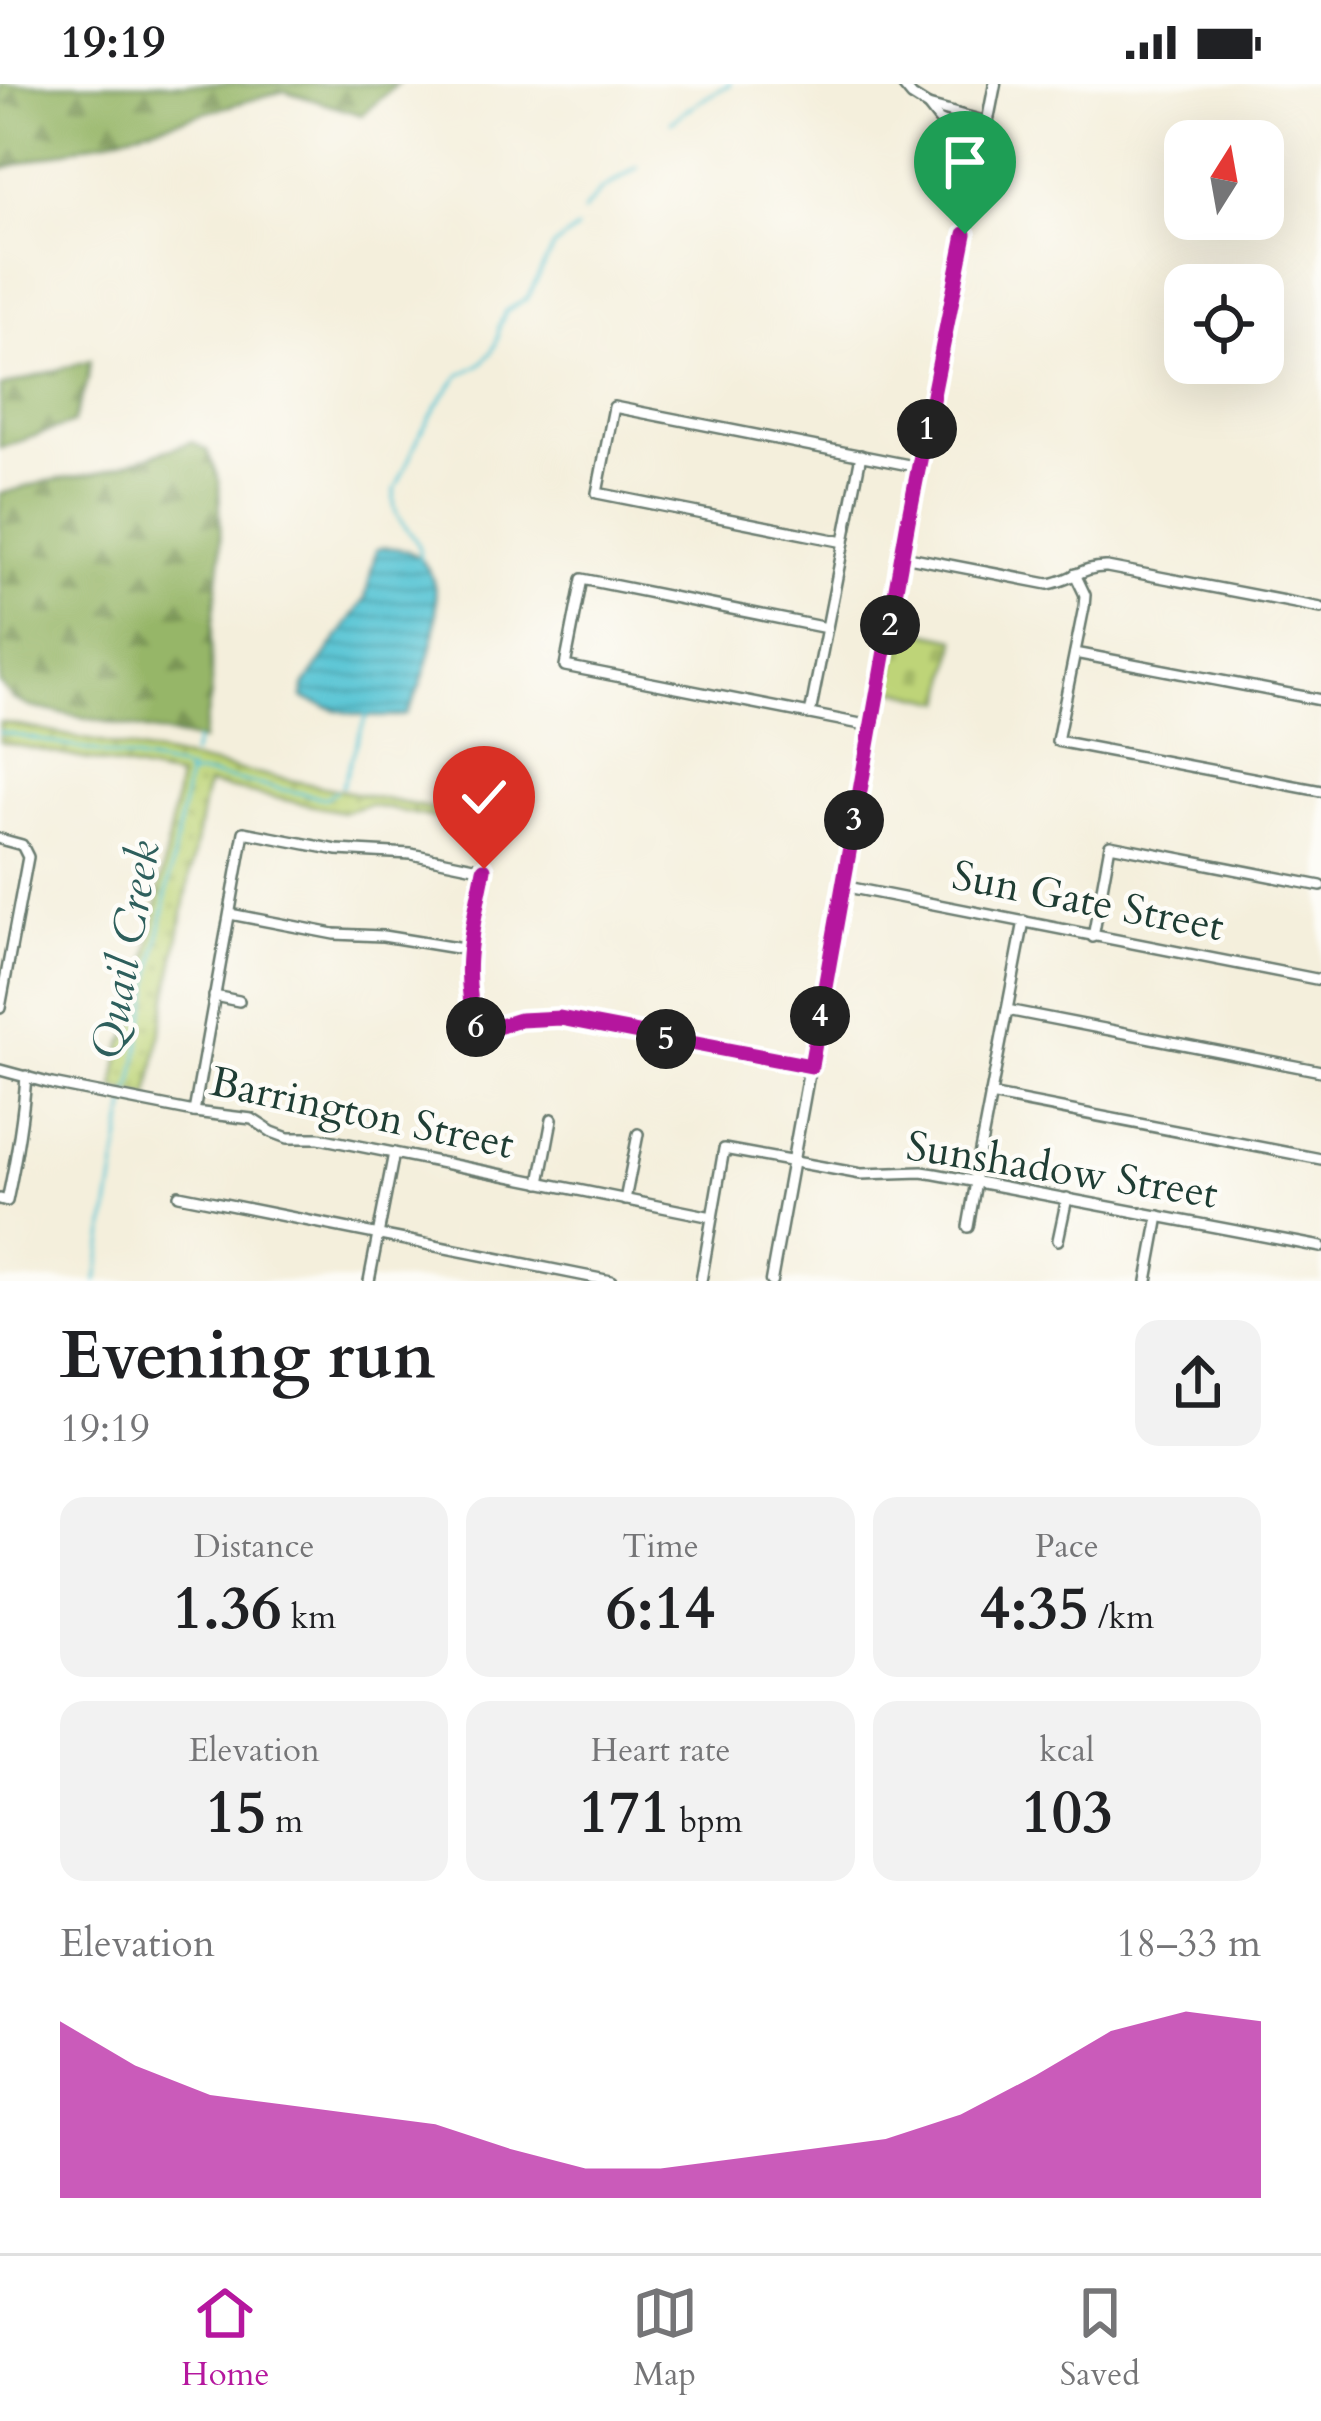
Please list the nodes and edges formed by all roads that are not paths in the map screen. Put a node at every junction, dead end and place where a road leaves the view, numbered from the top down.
1 (902, 84) edge
2 (995, 84) edge
3 (986, 127) junction
4 (861, 455) junction
5 (919, 467) junction
6 (844, 542) junction
7 (903, 556) junction
8 (1076, 574) junction
9 (1321, 608) edge
10 (827, 628) junction
11 (1075, 653) junction
12 (1321, 700) edge
13 (810, 714) junction
14 (871, 726) junction
15 (1321, 791) edge
16 (0, 839) edge
17 (842, 886) junction
18 (1321, 886) edge
19 (230, 914) junction
20 (1024, 921) junction
21 (1093, 937) junction
22 (469, 950) junction
23 (1321, 980) edge
24 (214, 996) junction
25 (239, 1001) dead end
26 (0, 1008) edge
27 (1006, 1010) junction
28 (811, 1066) junction
29 (0, 1070) edge
30 (1321, 1071) edge
31 (26, 1076) junction
32 (990, 1095) junction
33 (194, 1112) junction
34 (552, 1119) dead end
35 (638, 1134) dead end
36 (394, 1153) junction
37 (1321, 1159) edge
38 (793, 1161) junction
39 (975, 1182) junction
40 (540, 1183) junction
41 (179, 1195) dead end
42 (1067, 1198) junction
43 (4, 1200) edge
44 (626, 1200) junction
45 (1160, 1216) junction
46 (712, 1217) junction
47 (968, 1227) dead end
48 (379, 1234) junction
49 (1058, 1240) dead end
50 (1321, 1247) edge
51 (369, 1281) edge
52 (611, 1281) edge
53 (700, 1281) edge
54 (771, 1281) edge
55 (1147, 1281) edge

1 - 3 street
2 - 3 main road
3 - 5 main road
4 - 5 street
4 - 6 street
4 - 6 street
5 - 7 main road
6 - 10 street
7 - 8 street
7 - 14 main road
8 - 9 street
8 - 11 street
10 - 13 street
10 - 13 street
11 - 12 street
11 - 15 street
13 - 14 street
14 - 17 main road
16 - 26 street
17 - 20 street, Sun Gate Street
17 - 28 main road
18 - 21 street
19 - 22 street
19 - 22 street
19 - 24 street
20 - 21 street, Sun Gate Street
20 - 27 street
21 - 23 street, Sun Gate Street
22 - 28 street
24 - 25 street
24 - 33 street
27 - 30 street
27 - 32 street
28 - 38 main road
29 - 31 street, Barrington Street
31 - 33 street, Barrington Street
31 - 43 street
32 - 37 street
32 - 39 street
33 - 36 street, Barrington Street
34 - 40 street
35 - 44 street
36 - 40 street, Barrington Street
36 - 48 street
38 - 39 street, Sunshadow Street
38 - 46 street, Sunshadow Street
38 - 54 main road
39 - 42 street, Sunshadow Street
39 - 47 street
40 - 44 street, Barrington Street
41 - 48 street
42 - 45 street, Sunshadow Street
42 - 49 street
44 - 46 street, Barrington Street
45 - 50 street, Sunshadow Street
45 - 55 street
46 - 53 street
48 - 51 street
48 - 52 street

